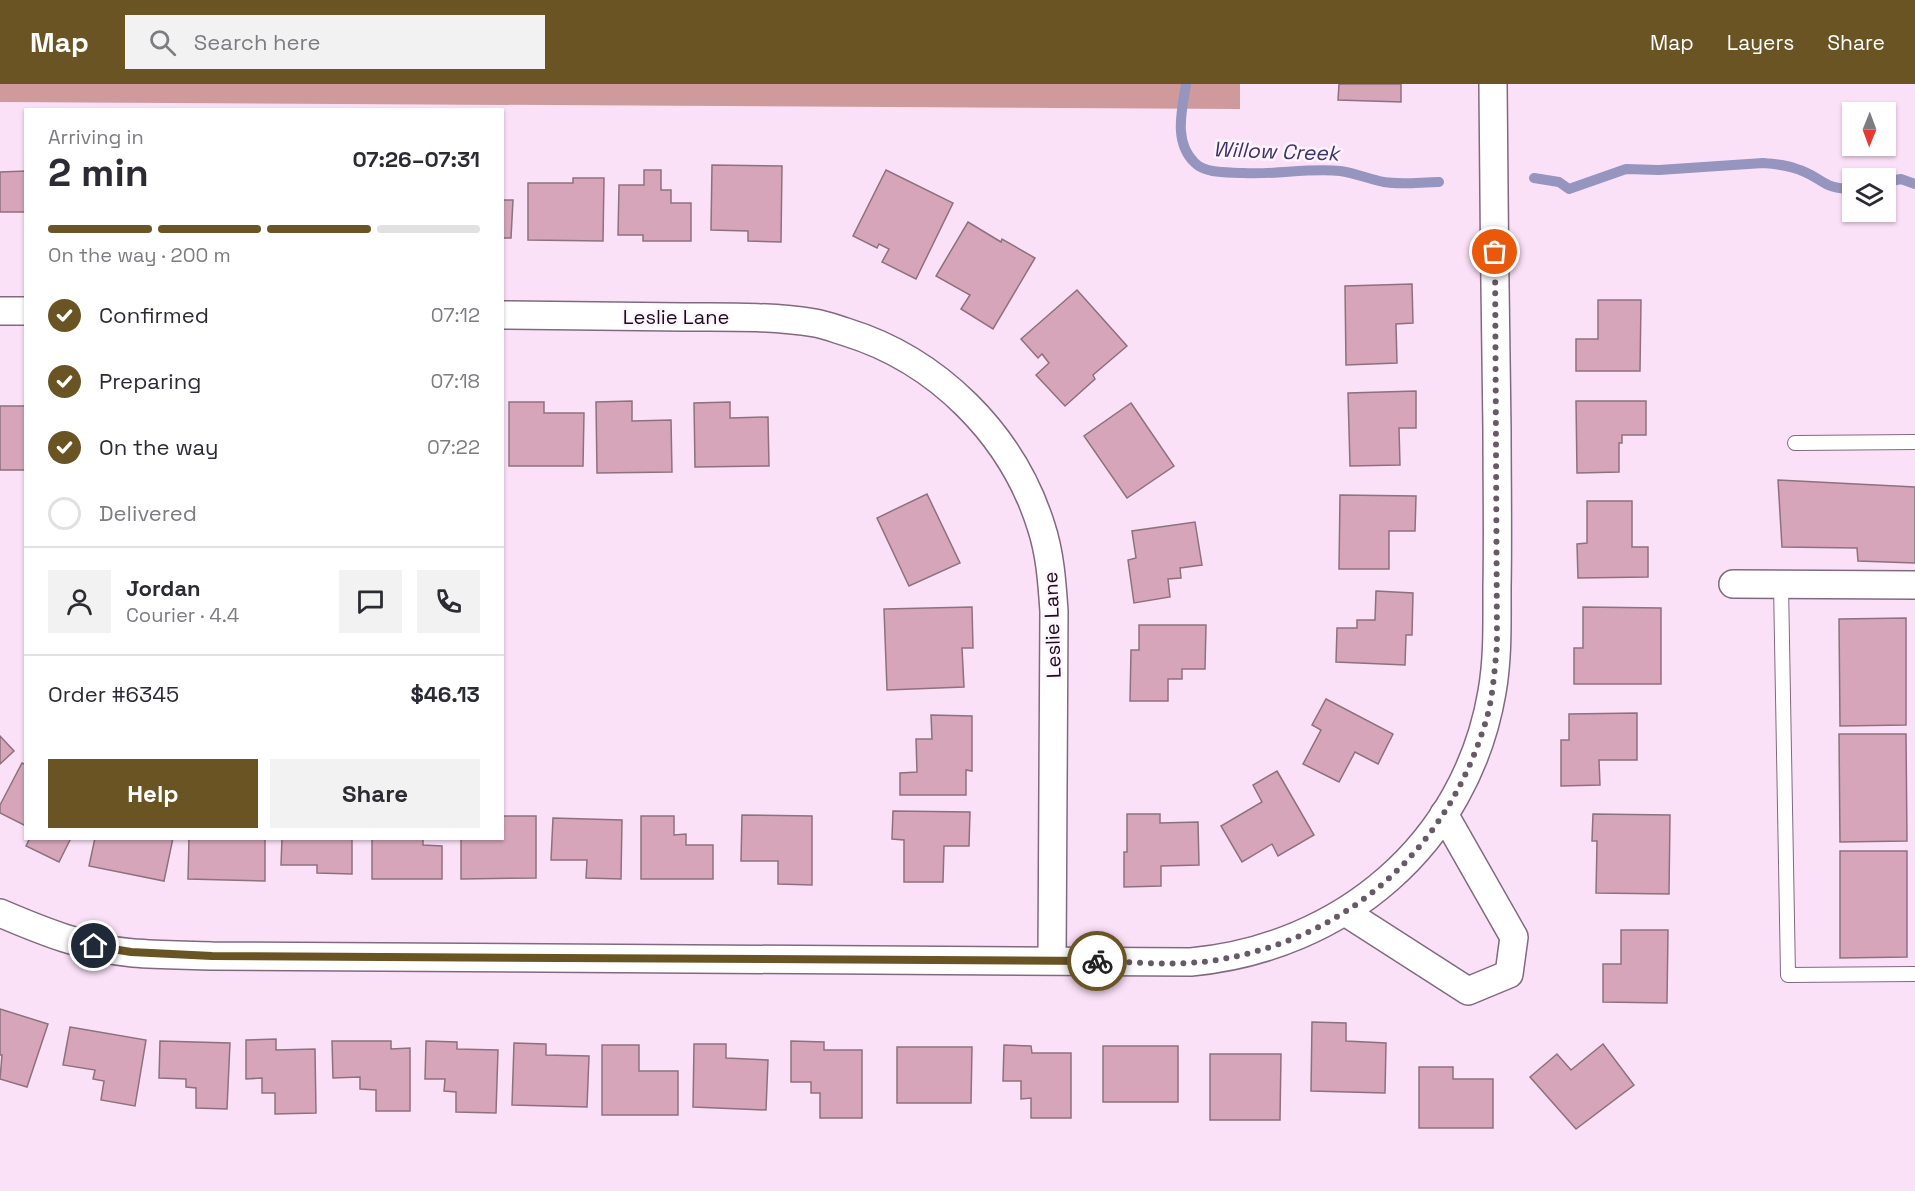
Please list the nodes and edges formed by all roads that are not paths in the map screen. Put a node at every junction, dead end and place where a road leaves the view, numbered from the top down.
1 (1493, 84) edge
2 (0, 311) edge
3 (24, 311) edge
4 (504, 315) edge
5 (1915, 442) edge
6 (1795, 443) dead end
7 (1733, 584) dead end
8 (1781, 585) junction
9 (1915, 585) edge
10 (1444, 814) junction
11 (1345, 912) junction
12 (0, 913) edge
13 (1052, 960) junction
14 (1915, 974) edge

1 - 10 street
2 - 3 street
4 - 13 street, Leslie Lane
5 - 6 lane
7 - 8 street
8 - 9 street
8 - 14 lane
10 - 11 street
10 - 11 street
11 - 13 street
12 - 13 street

